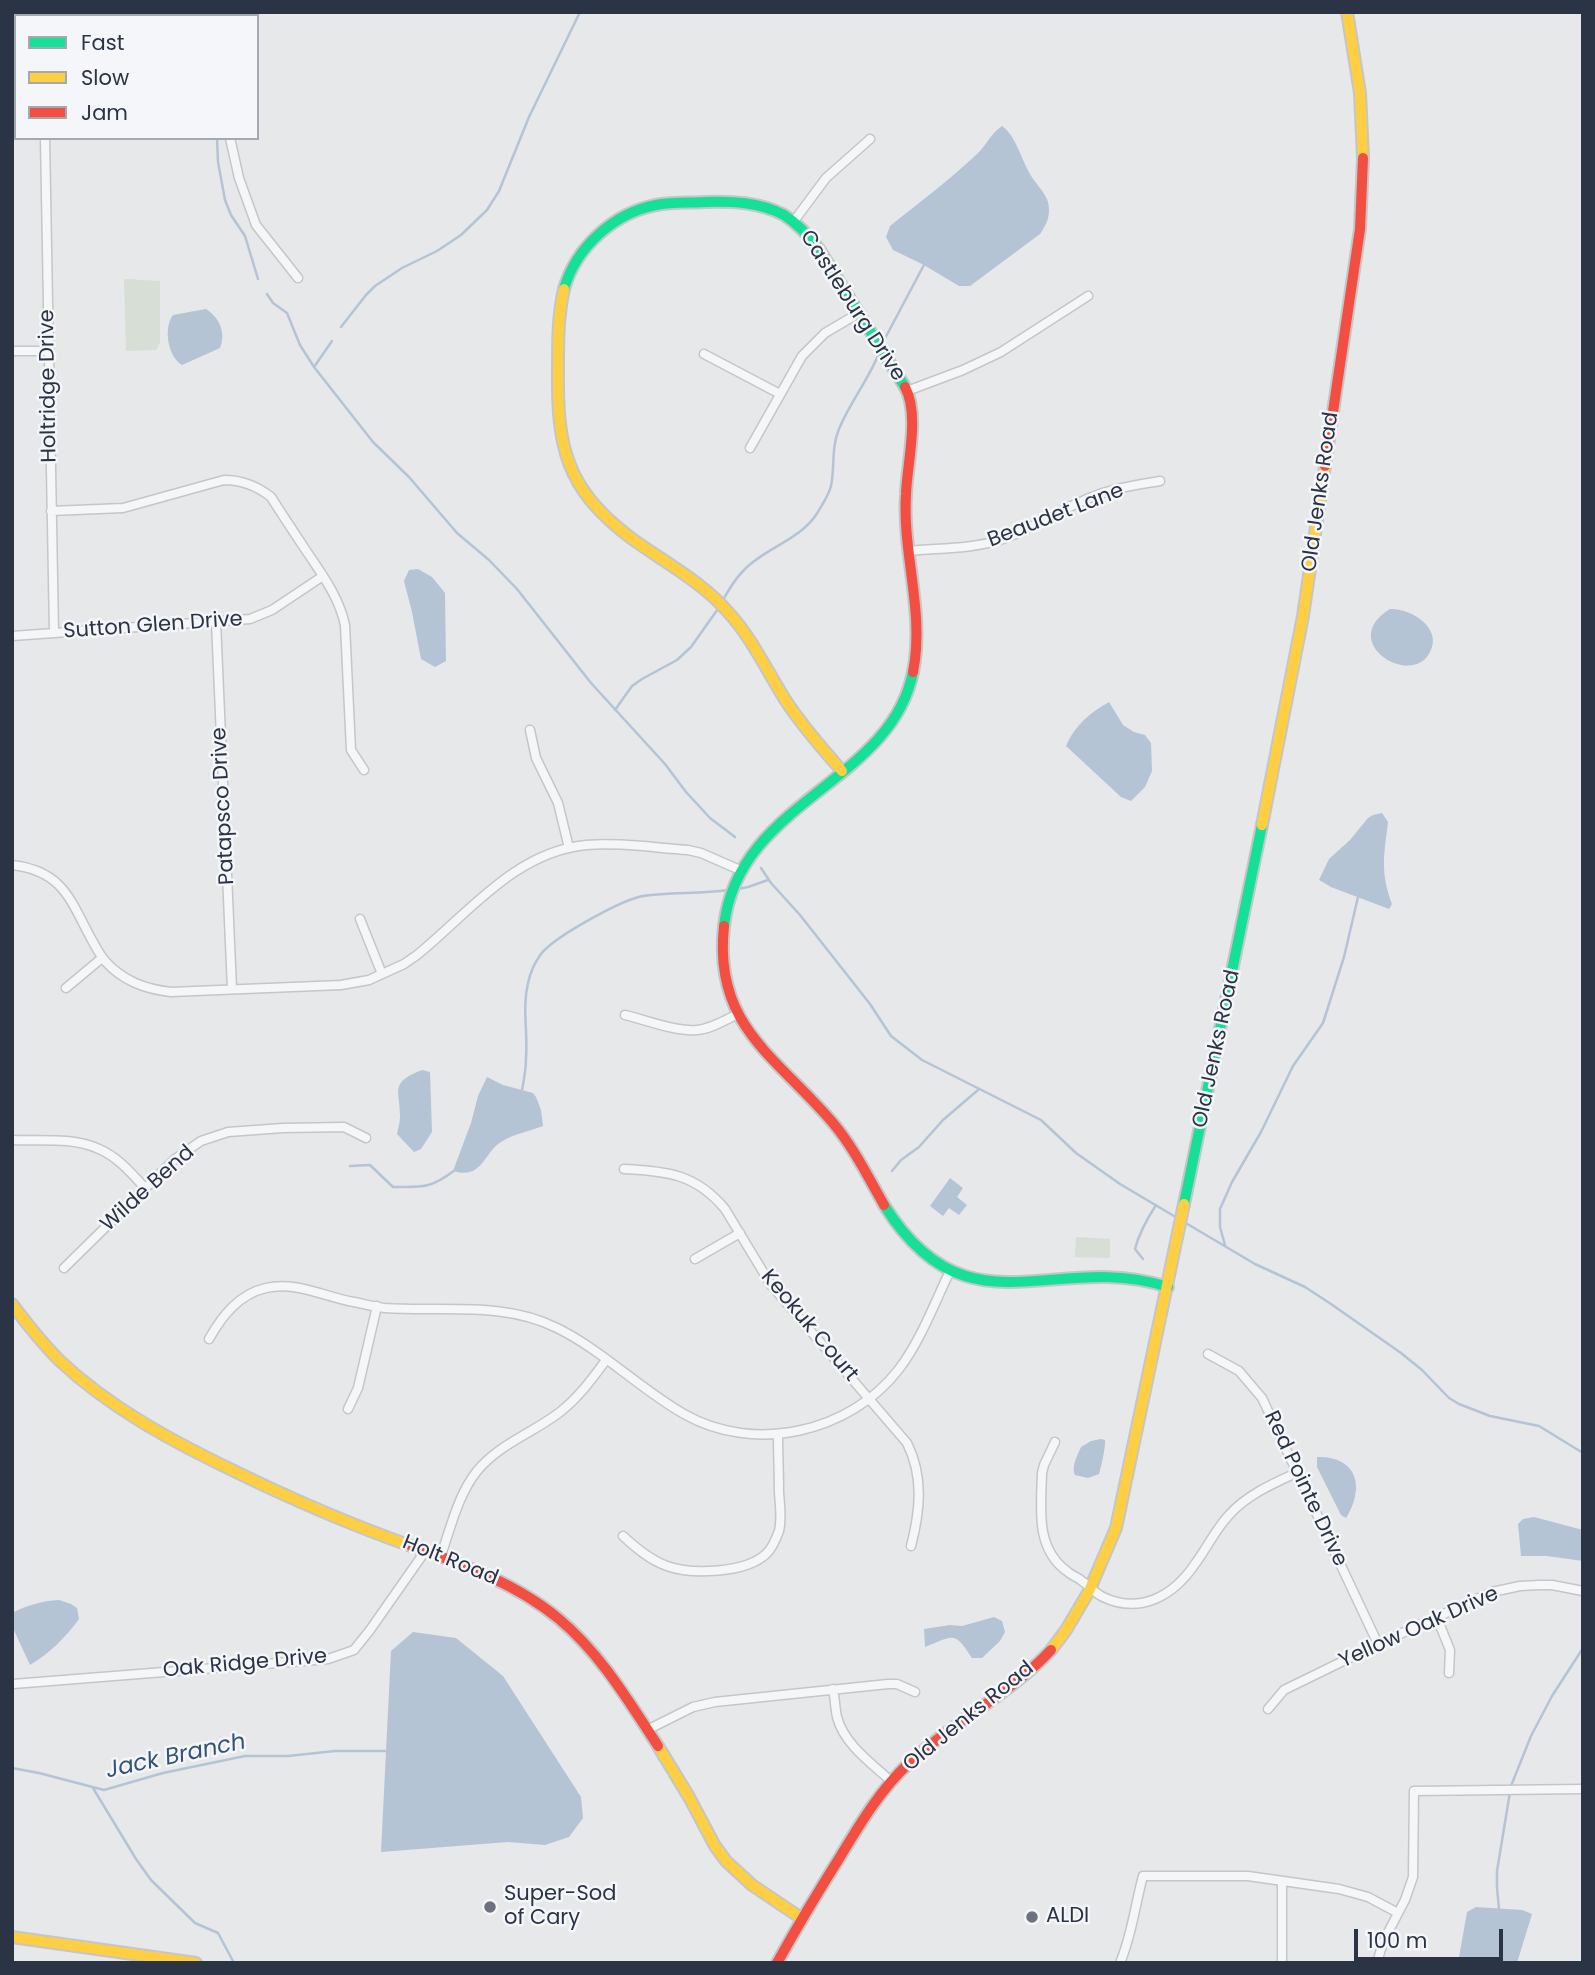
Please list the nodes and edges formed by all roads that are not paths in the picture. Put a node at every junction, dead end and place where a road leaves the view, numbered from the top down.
1 (1348, 12) edge
2 (870, 139) dead end
3 (45, 140) edge
4 (230, 140) edge
5 (794, 220) junction
6 (298, 278) dead end
7 (1087, 296) dead end
8 (859, 313) junction
9 (12, 351) edge
10 (49, 351) junction
11 (704, 354) dead end
12 (907, 391) junction
13 (780, 394) junction
14 (750, 448) dead end
15 (1160, 481) dead end
16 (51, 511) junction
17 (909, 551) junction
18 (323, 576) junction
19 (216, 622) junction
20 (54, 633) junction
21 (12, 636) edge
22 (530, 730) dead end
23 (364, 769) dead end
24 (842, 771) junction
25 (569, 848) junction
26 (12, 865) edge
27 (740, 870) junction
28 (360, 919) dead end
29 (102, 958) junction
30 (382, 974) junction
31 (66, 988) dead end
32 (232, 989) junction
33 (738, 1014) junction
34 (625, 1015) dead end
35 (366, 1138) dead end
36 (12, 1140) edge
37 (624, 1169) dead end
38 (145, 1188) junction
39 (740, 1233) junction
40 (695, 1259) dead end
41 (64, 1268) dead end
42 (950, 1271) junction
43 (1168, 1287) junction
44 (12, 1304) edge
45 (377, 1306) junction
46 (209, 1339) dead end
47 (1208, 1354) dead end
48 (606, 1360) junction
49 (869, 1399) junction
50 (348, 1409) dead end
51 (778, 1434) junction
52 (1055, 1442) dead end
53 (1296, 1472) junction
54 (622, 1536) dead end
55 (911, 1546) dead end
56 (426, 1550) junction
57 (441, 1555) junction
58 (1091, 1589) junction
59 (1583, 1591) edge
60 (1437, 1618) junction
61 (1378, 1644) junction
62 (1449, 1672) dead end
63 (13, 1684) edge
64 (833, 1689) junction
65 (915, 1692) dead end
66 (1268, 1709) dead end
67 (648, 1730) junction
68 (891, 1781) junction
69 (1583, 1789) edge
70 (1282, 1882) junction
71 (1398, 1913) junction
72 (802, 1918) junction
73 (12, 1937) edge
74 (126, 1958) edge
75 (1121, 1962) edge
76 (196, 1963) edge
77 (777, 1963) edge
78 (1282, 1963) edge
79 (1377, 1963) edge

1 - 43 street, Old Jenks Road
2 - 5 street
3 - 10 street, Holtridge Drive
4 - 6 street
5 - 8 street, Castleburg Drive
5 - 24 street, Castleburg Drive
7 - 12 street
8 - 12 street, Castleburg Drive
8 - 13 street
9 - 10 street
10 - 16 street, Holtridge Drive
11 - 13 street
12 - 17 street, Castleburg Drive
13 - 14 street
15 - 17 street, Beaudet Lane
16 - 18 street
16 - 20 street, Holtridge Drive
17 - 24 street, Castleburg Drive
18 - 19 street, Sutton Glen Drive
18 - 23 street
19 - 20 street, Sutton Glen Drive
19 - 32 street, Patapsco Drive
20 - 21 street, Sutton Glen Drive
22 - 25 street
24 - 27 street, Castleburg Drive
25 - 27 street
25 - 30 street
26 - 29 street
27 - 33 street, Castleburg Drive
28 - 30 street
29 - 31 street
29 - 32 street
30 - 32 street
33 - 34 street
33 - 42 street, Castleburg Drive
35 - 38 street, Wilde Bend
36 - 38 street
37 - 39 street, Keokuk Court
38 - 41 street, Wilde Bend
39 - 40 street
39 - 49 street, Keokuk Court
42 - 43 street, Castleburg Drive
42 - 49 street
43 - 58 street, Old Jenks Road
44 - 56 street, Holt Road
45 - 46 street
45 - 48 street
45 - 50 street
47 - 53 street, Red Pointe Drive
48 - 51 street
48 - 57 street
49 - 51 street
49 - 55 street, Keokuk Court
51 - 54 street
52 - 58 street
53 - 58 street
53 - 61 street, Red Pointe Drive
56 - 57 street, Holt Road
56 - 63 street, Oak Ridge Drive
57 - 67 street, Holt Road
58 - 68 street, Old Jenks Road
59 - 60 street, Yellow Oak Drive
60 - 61 street, Yellow Oak Drive
60 - 62 street
61 - 66 street, Yellow Oak Drive
64 - 65 street
64 - 67 street
64 - 68 street
67 - 72 street, Holt Road
68 - 72 street, Old Jenks Road
69 - 71 street
70 - 71 street
70 - 75 street
70 - 78 street
71 - 79 street
72 - 77 street, Old Jenks Road
73 - 74 street
74 - 76 street

